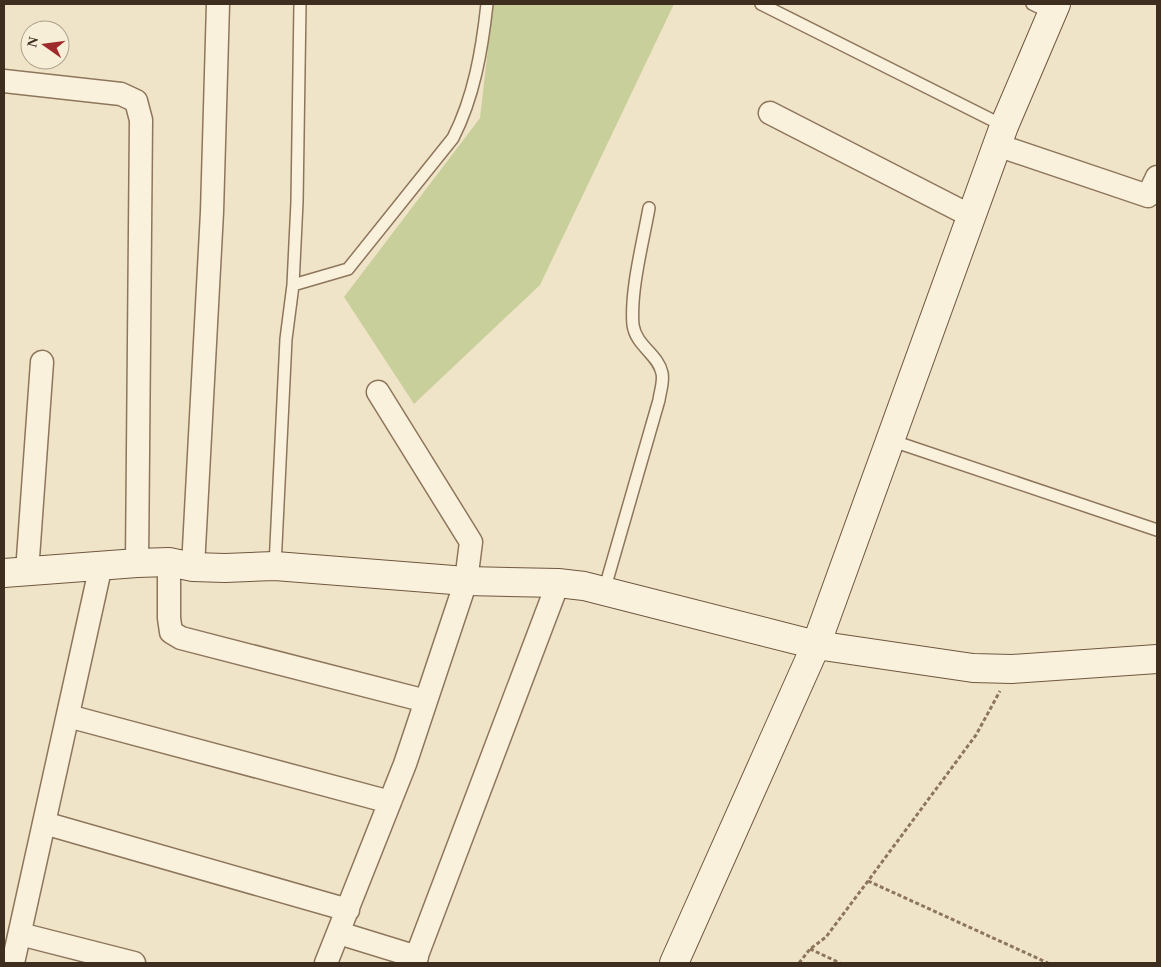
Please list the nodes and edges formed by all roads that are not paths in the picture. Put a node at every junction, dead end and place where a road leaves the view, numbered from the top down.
1 (218, 4) edge
2 (300, 4) edge
3 (487, 4) edge
4 (761, 4) edge
5 (1047, 7) edge
6 (4, 81) edge
7 (770, 113) dead end
8 (1000, 136) junction
9 (1157, 176) edge
10 (649, 208) dead end
11 (971, 216) junction
12 (293, 285) junction
13 (42, 362) dead end
14 (378, 392) dead end
15 (890, 440) junction
16 (1157, 530) edge
17 (137, 563) junction
18 (101, 565) junction
19 (180, 565) junction
20 (275, 566) junction
21 (15, 572) edge
22 (466, 581) junction
23 (558, 583) junction
24 (604, 591) junction
25 (816, 645) junction
26 (1157, 659) edge
27 (426, 701) junction
28 (68, 716) junction
29 (390, 802) junction
30 (44, 822) junction
31 (348, 910) junction
32 (339, 932) junction
33 (20, 934) junction
34 (416, 960) edge
35 (13, 963) edge
36 (134, 963) edge
37 (326, 963) edge
38 (674, 963) edge

1 - 19 street
2 - 12 lane
3 - 12 lane
4 - 8 lane
5 - 8 street
6 - 17 street
7 - 11 street
8 - 9 street
8 - 11 street
10 - 24 lane
11 - 15 street
12 - 20 lane
13 - 21 street
14 - 22 street
15 - 16 lane
15 - 25 street
17 - 18 street
17 - 19 street
18 - 21 street
18 - 28 street
19 - 20 street
19 - 27 street
20 - 22 street
22 - 23 street
22 - 27 street
23 - 24 street
23 - 34 street
24 - 25 street
25 - 26 street
25 - 38 street
27 - 29 street
28 - 29 street
28 - 30 street
29 - 31 street
30 - 31 street
30 - 33 street
31 - 32 street
32 - 34 street
32 - 37 street
33 - 35 street
33 - 36 street

